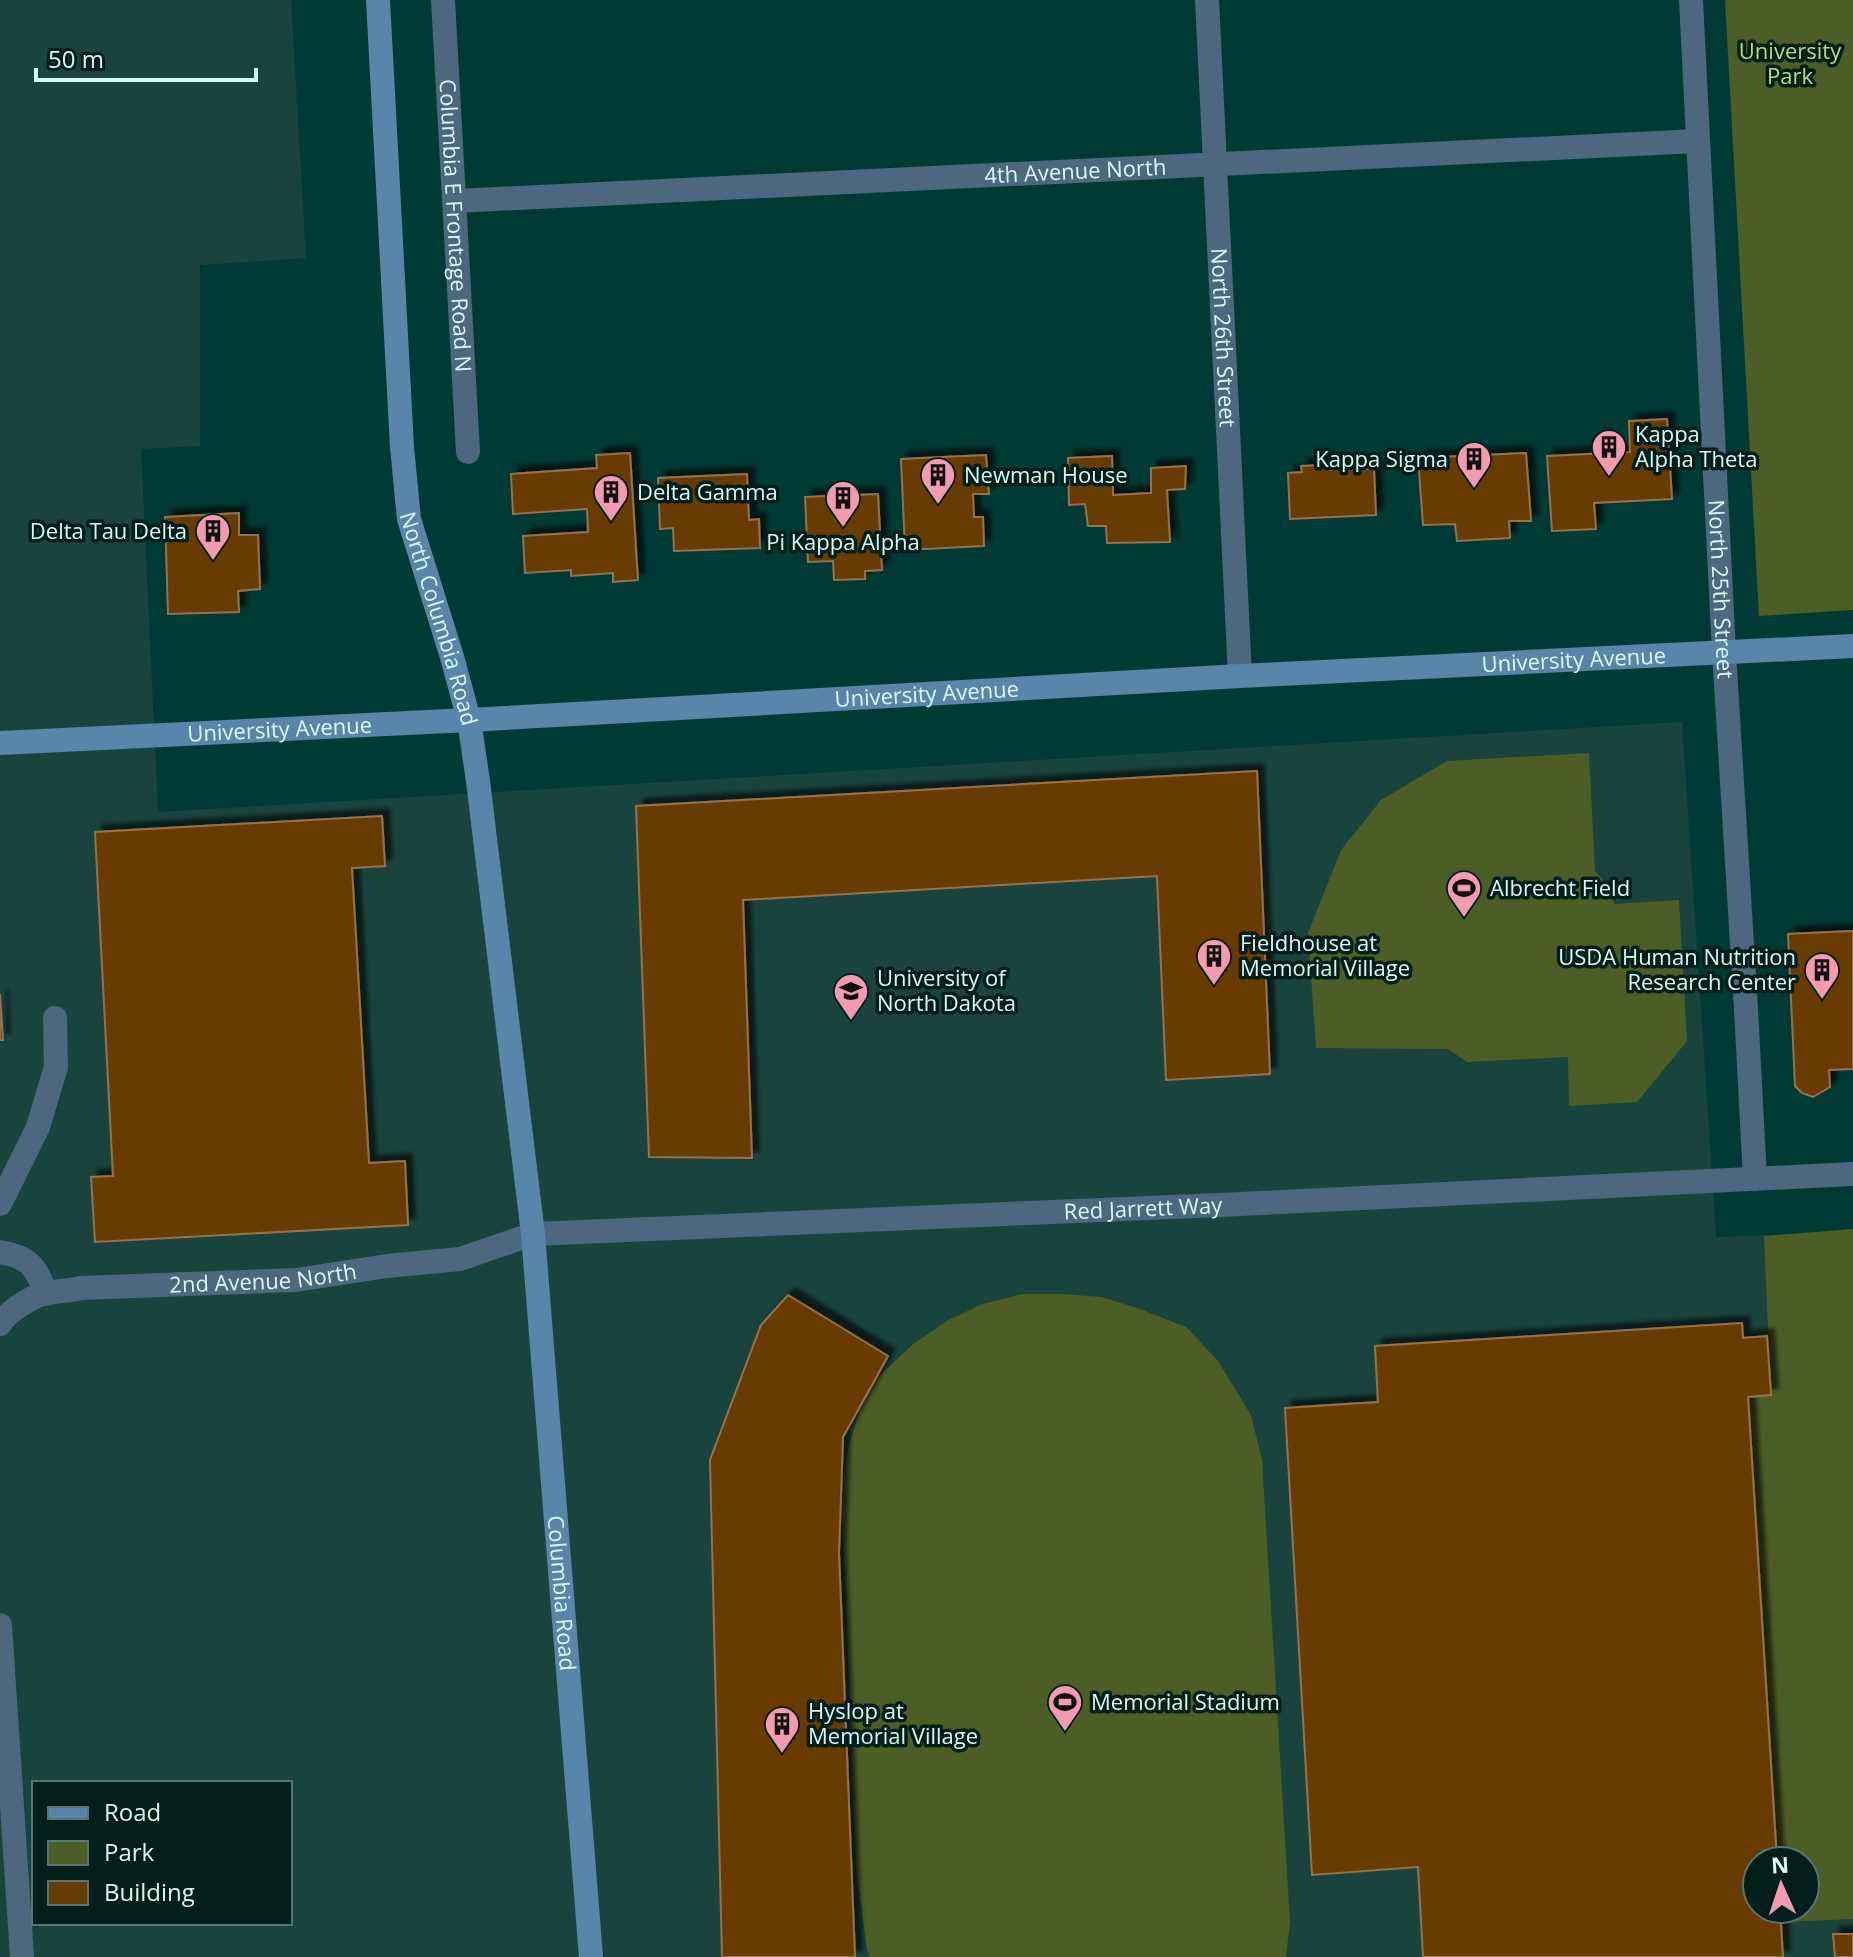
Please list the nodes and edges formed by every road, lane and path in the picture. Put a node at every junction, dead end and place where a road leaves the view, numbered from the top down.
1 (378, 0) edge
2 (443, 0) edge
3 (1207, 0) edge
4 (1691, 0) edge
5 (1698, 141) junction
6 (1215, 164) junction
7 (454, 201) junction
8 (468, 452) dead end
9 (1853, 646) edge
10 (1724, 652) junction
11 (1240, 676) junction
12 (469, 720) junction
13 (0, 743) edge
14 (55, 1018) dead end
15 (1853, 1174) edge
16 (1755, 1179) junction
17 (0, 1204) edge
18 (533, 1234) junction
19 (0, 1252) edge
20 (46, 1294) junction
21 (0, 1324) edge
22 (0, 1625) edge
23 (591, 1956) edge
24 (22, 1957) edge

1 - 12 main road, North Columbia Road
2 - 7 street, Columbia E Frontage Road N
3 - 6 street, North 26th Street
4 - 5 street, North 25th Street
5 - 6 street, 4th Avenue North
5 - 10 street, North 25th Street
6 - 7 street, 4th Avenue North
6 - 11 street, North 26th Street
7 - 8 street, Columbia E Frontage Road N
9 - 10 main road, University Avenue
10 - 11 main road, University Avenue
10 - 16 street, North 25th Street
11 - 12 main road, University Avenue
12 - 13 main road, University Avenue
12 - 18 main road, North Columbia Road
14 - 17 street
15 - 16 street
16 - 18 street, Red Jarrett Way
18 - 20 street, 2nd Avenue North
18 - 23 main road, Columbia Road
19 - 20 street
20 - 21 street, 2nd Avenue North
22 - 24 street

